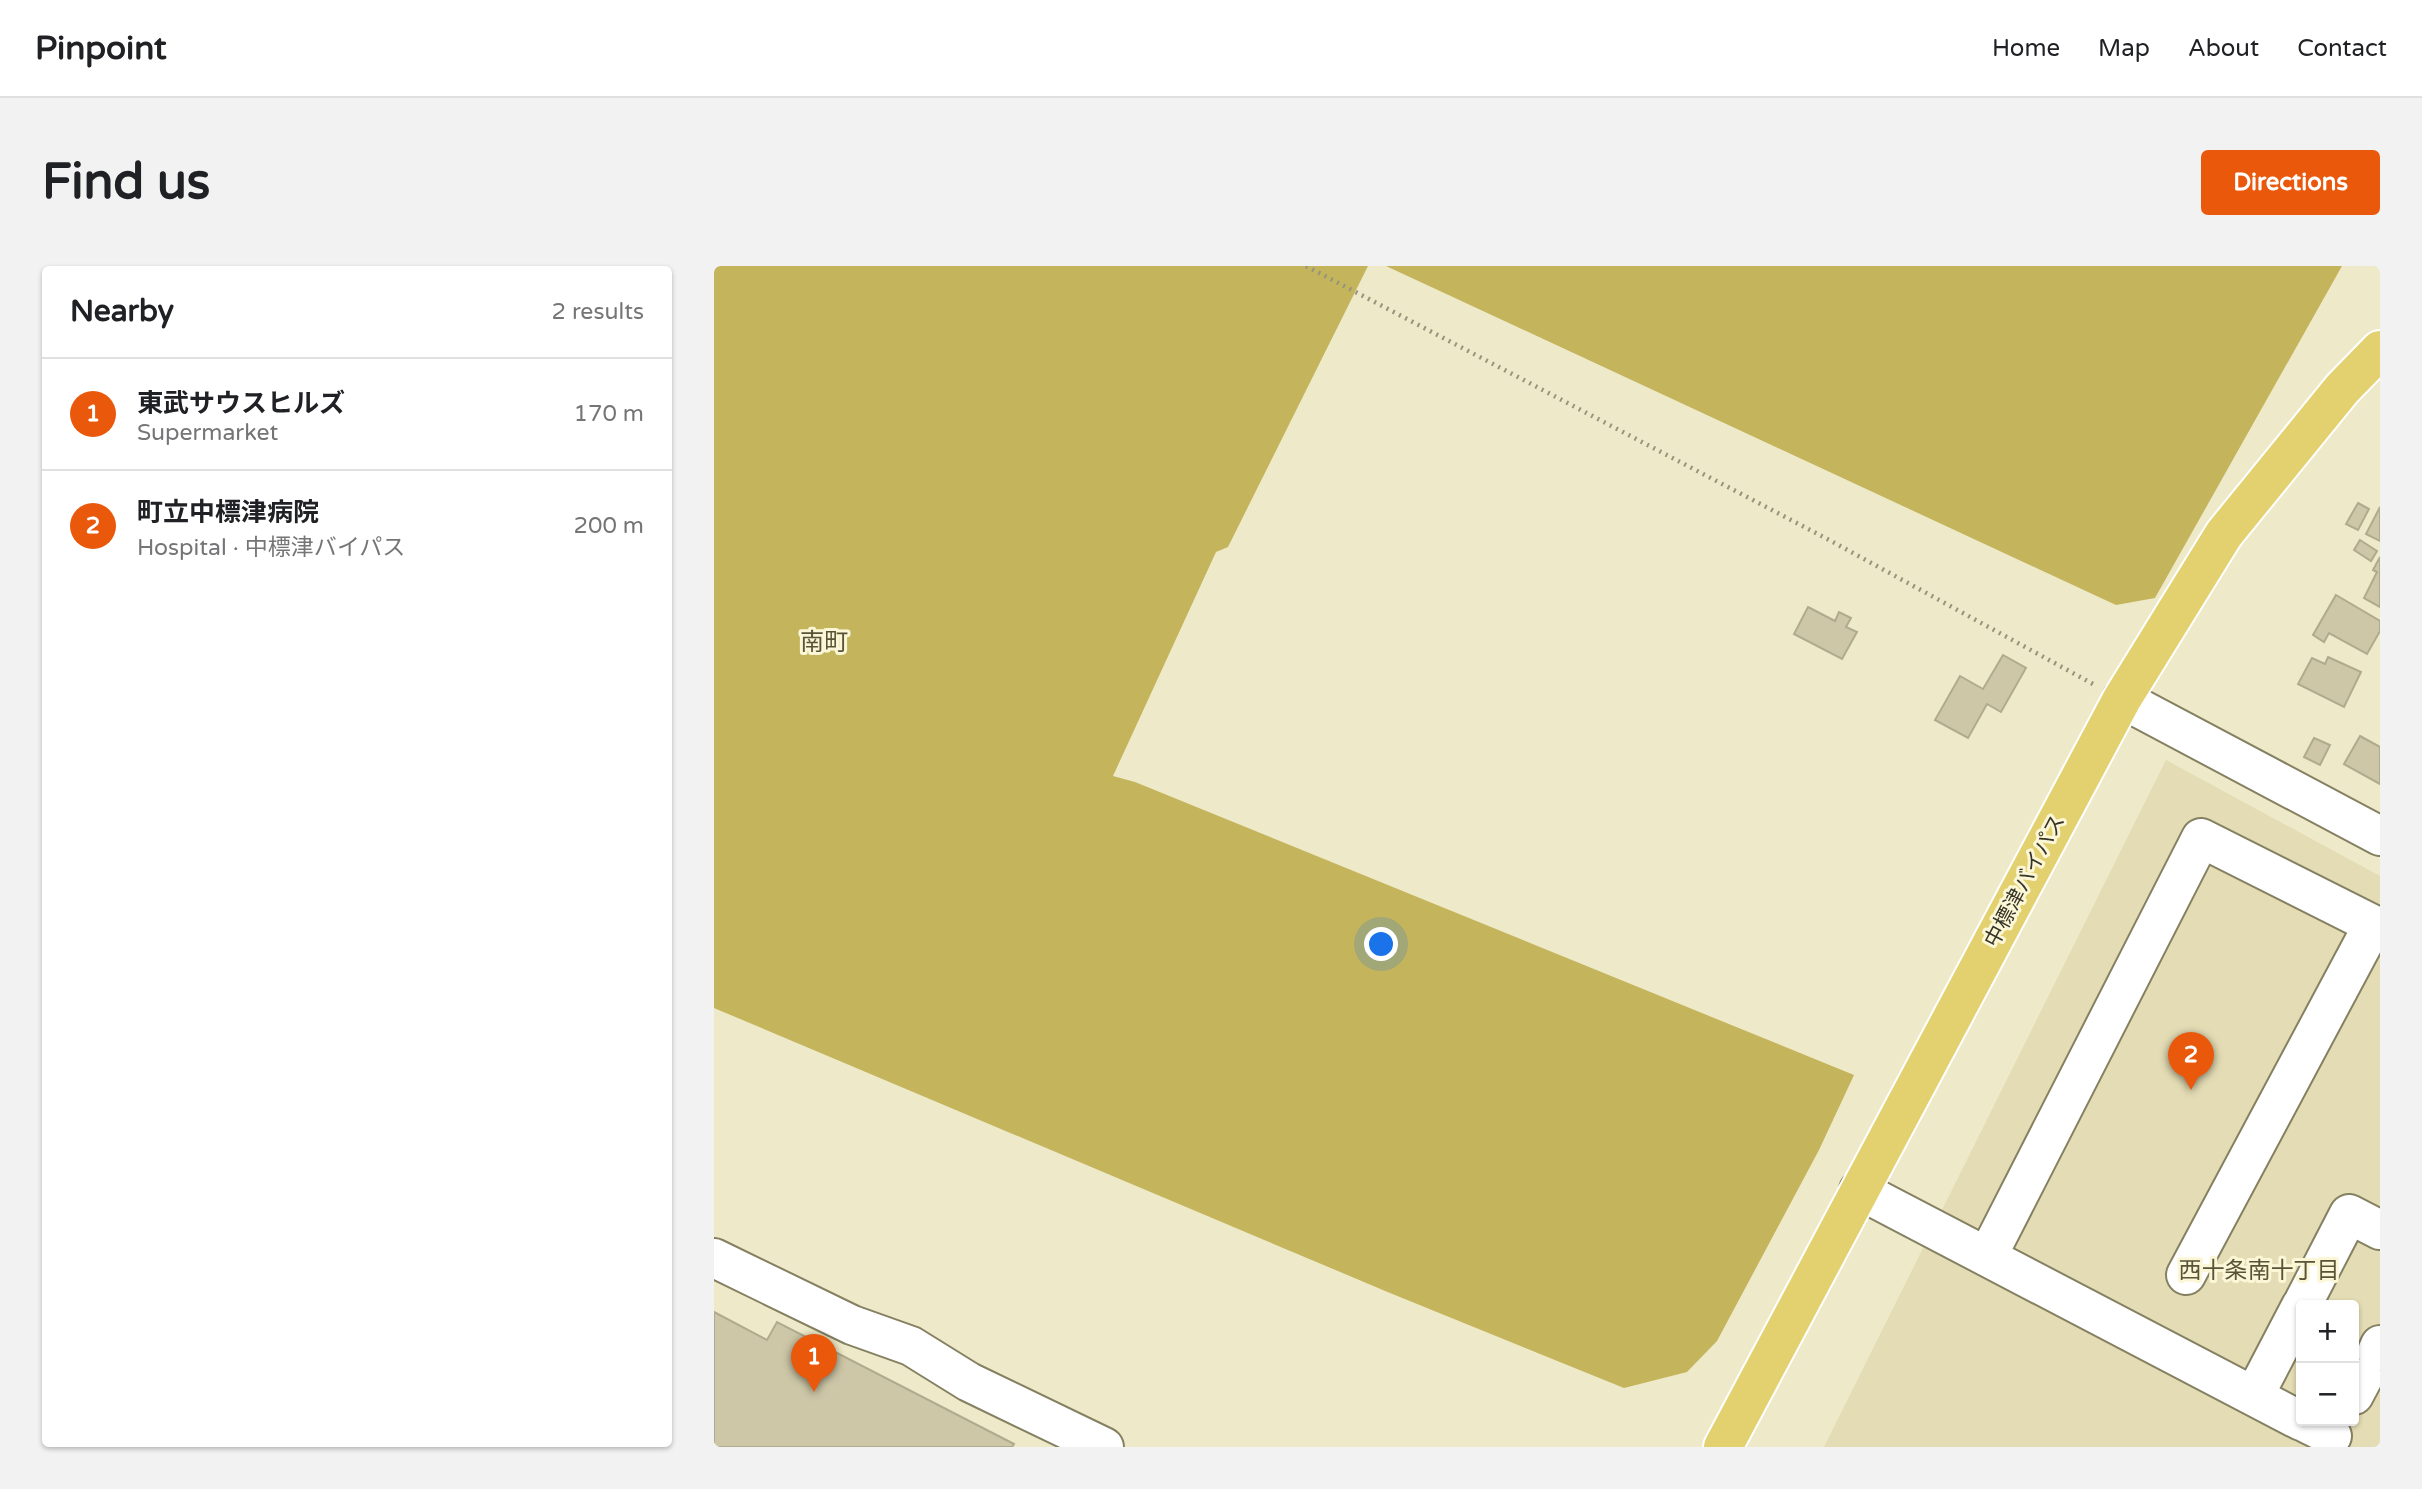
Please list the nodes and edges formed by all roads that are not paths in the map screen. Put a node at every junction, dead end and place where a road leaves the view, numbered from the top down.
1 (2376, 361) edge
2 (2122, 699) junction
3 (2380, 836) edge
4 (2377, 926) edge
5 (1859, 1190) junction
6 (2380, 1230) edge
7 (1987, 1257) junction
8 (714, 1258) edge
9 (2186, 1275) dead end
10 (2304, 1300) edge
11 (2296, 1316) edge
12 (2255, 1396) junction
13 (2320, 1429) edge
14 (1104, 1447) edge
15 (1723, 1447) edge

1 - 2 highway, 中標津バイパス
2 - 3 street
2 - 5 highway, 中標津バイパス
4 - 7 street
4 - 9 street
5 - 7 street
5 - 15 highway, 中標津バイパス
6 - 10 street
7 - 12 street
8 - 14 street
11 - 12 street
12 - 13 street

